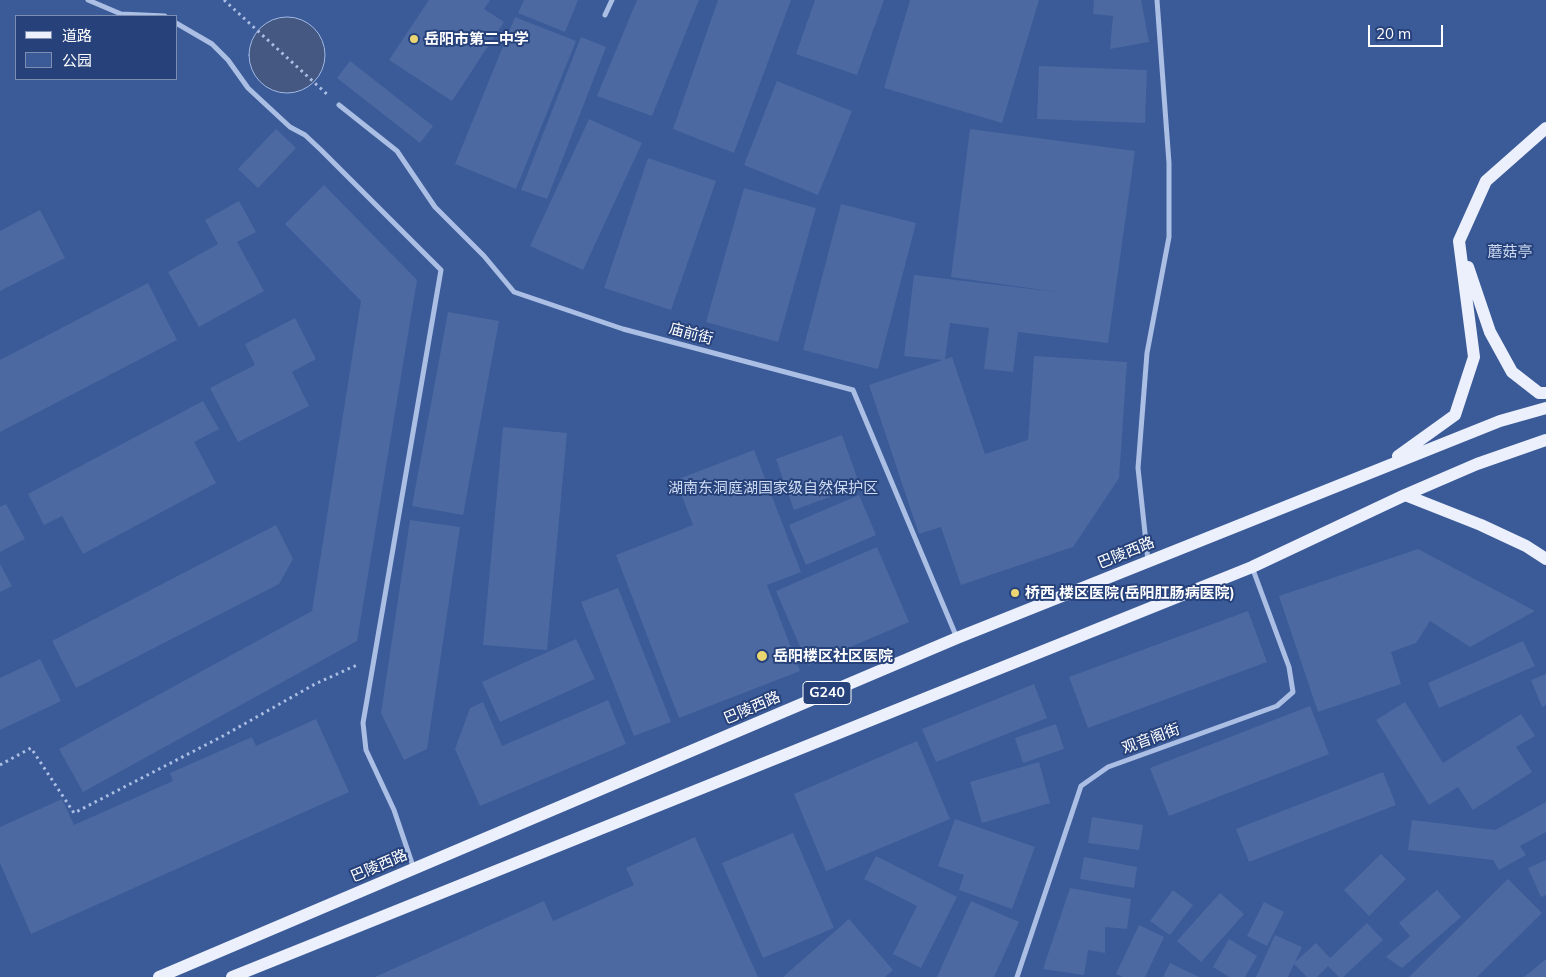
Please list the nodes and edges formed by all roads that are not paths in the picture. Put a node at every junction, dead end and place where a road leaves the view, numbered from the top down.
1 (88, 0) edge
2 (612, 0) edge
3 (1157, 0) edge
4 (143, 15) edge
5 (605, 15) dead end
6 (178, 24) edge
7 (339, 105) road end
8 (1546, 128) edge
9 (1459, 241) junction
10 (1546, 393) edge
11 (1546, 408) edge
12 (1546, 440) edge
13 (1382, 468) junction
14 (1405, 495) junction
15 (1546, 559) edge
16 (1148, 561) junction
17 (1252, 566) junction
18 (957, 638) junction
19 (414, 869) junction
20 (159, 977) edge
21 (232, 977) edge
22 (1017, 977) edge

1 - 4 street
2 - 5 street
3 - 16 street
6 - 19 street
7 - 18 street, 庙前街
8 - 9 main road
9 - 10 main road
9 - 13 main road
11 - 13 main road, 巴陵西路 / G240
12 - 14 main road, G240
13 - 16 main road, 巴陵西路 / G240
14 - 15 main road
14 - 17 main road, G240
16 - 18 main road, 巴陵西路 / G240
17 - 21 main road, G240
17 - 22 street, 观音阁街
18 - 19 main road, 巴陵西路 / G240
19 - 20 main road, 巴陵西路 / G240

